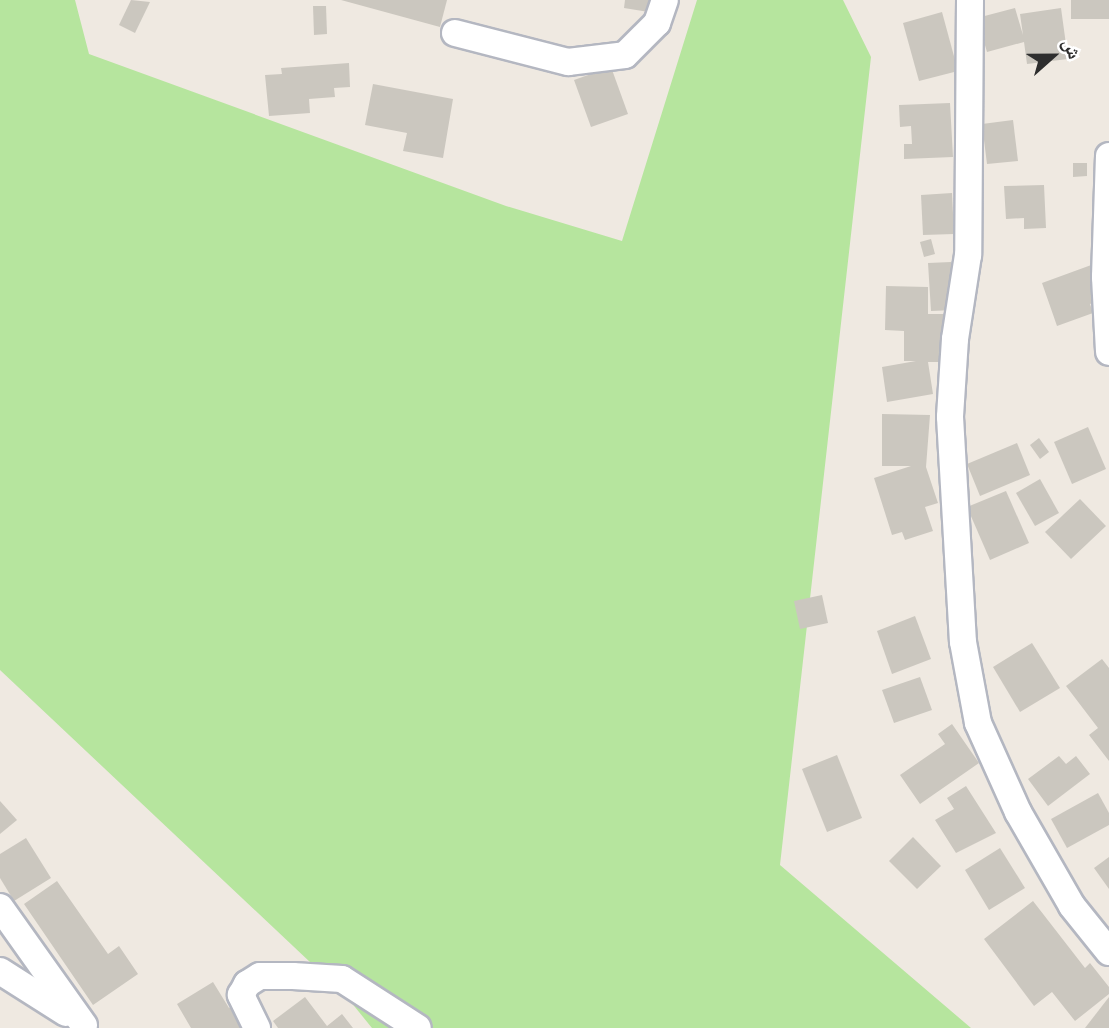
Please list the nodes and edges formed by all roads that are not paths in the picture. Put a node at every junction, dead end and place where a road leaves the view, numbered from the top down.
1 (665, 0) edge
2 (970, 0) edge
3 (455, 33) dead end
4 (1109, 156) edge
5 (1109, 352) edge
6 (0, 907) edge
7 (1109, 952) edge
8 (0, 971) edge
9 (85, 1026) edge
10 (257, 1028) edge
11 (418, 1028) edge

1 - 3 street
2 - 7 street
4 - 5 street
6 - 9 street
8 - 9 street
10 - 11 street

